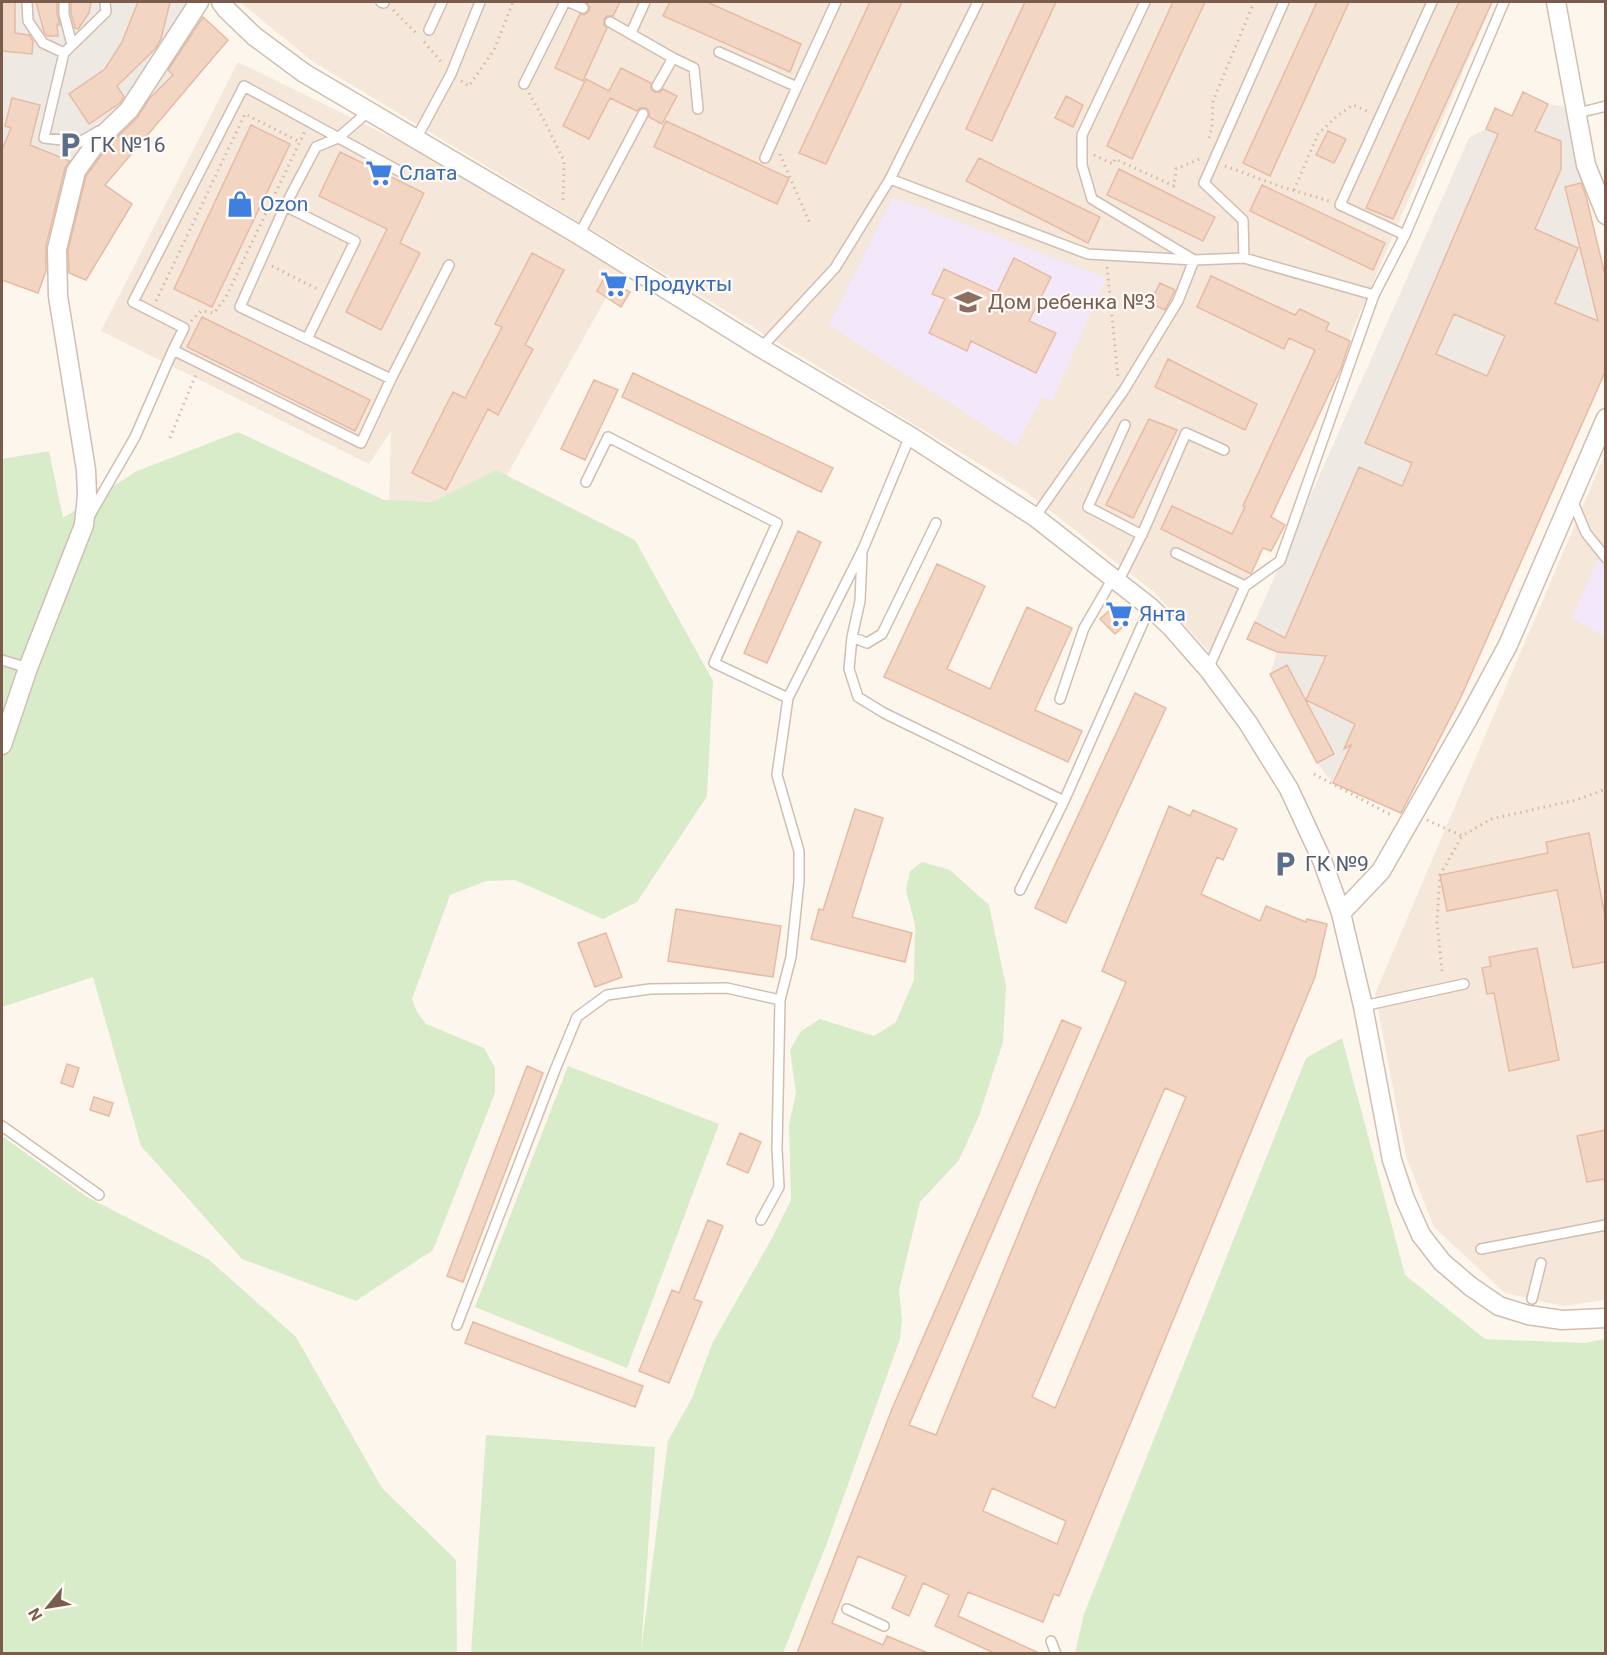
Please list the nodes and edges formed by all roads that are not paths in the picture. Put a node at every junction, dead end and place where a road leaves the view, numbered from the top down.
1 (27, 2) edge
2 (64, 2) edge
3 (105, 2) edge
4 (199, 2) edge
5 (221, 2) edge
6 (442, 2) edge
7 (480, 2) edge
8 (567, 2) edge
9 (645, 2) edge
10 (836, 2) edge
11 (978, 2) edge
12 (1144, 2) edge
13 (1284, 2) edge
14 (1432, 2) edge
15 (1504, 2) edge
16 (1556, 2) edge
17 (583, 8) dead end
18 (610, 22) dead end
19 (429, 30) dead end
20 (631, 33) junction
21 (72, 45) junction
22 (719, 52) dead end
23 (64, 53) junction
24 (673, 58) junction
25 (524, 84) road end
26 (657, 86) dead end
27 (797, 87) junction
28 (1605, 106) edge
29 (698, 109) dead end
30 (369, 111) junction
31 (1578, 113) junction
32 (643, 114) dead end
33 (117, 122) junction
34 (338, 138) junction
35 (417, 140) junction
36 (765, 158) dead end
37 (399, 171) dead end
38 (890, 179) junction
39 (285, 206) junction
40 (1605, 215) edge
41 (579, 235) junction
42 (1405, 235) junction
43 (1244, 258) junction
44 (1194, 260) junction
45 (449, 265) dead end
46 (1374, 295) junction
47 (307, 339) junction
48 (761, 348) junction
49 (172, 350) junction
50 (391, 379) junction
51 (1605, 418) edge
52 (1125, 425) dead end
53 (910, 436) junction
54 (1224, 450) dead end
55 (586, 482) dead end
56 (1571, 498) junction
57 (1035, 517) junction
58 (936, 523) dead end
59 (84, 525) junction
60 (1142, 535) junction
61 (862, 549) junction
62 (1176, 553) dead end
63 (1605, 558) edge
64 (1115, 580) junction
65 (1245, 586) junction
66 (1150, 607) junction
67 (852, 637) junction
68 (2, 660) edge
69 (28, 668) junction
70 (1208, 669) junction
71 (788, 698) junction
72 (1060, 699) dead end
73 (2, 745) edge
74 (1064, 801) junction
75 (1020, 890) dead end
76 (1341, 913) junction
77 (1464, 984) dead end
78 (780, 1000) junction
79 (1363, 1005) junction
80 (2, 1126) edge
81 (99, 1195) dead end
82 (761, 1220) dead end
83 (1605, 1225) edge
84 (1481, 1249) dead end
85 (1541, 1263) dead end
86 (1532, 1299) dead end
87 (1605, 1318) edge
88 (457, 1325) dead end
89 (847, 1609) dead end
90 (884, 1626) dead end
91 (1051, 1641) dead end
92 (1056, 1653) edge

1 - 23 lane
2 - 21 lane
3 - 21 lane
4 - 33 street
5 - 30 street
6 - 19 lane
7 - 35 lane
8 - 17 lane
8 - 25 lane
9 - 20 lane
10 - 27 lane
11 - 38 lane
12 - 44 lane
13 - 43 lane
14 - 42 lane
15 - 42 lane
16 - 31 street
18 - 20 lane
20 - 24 lane
21 - 23 lane
22 - 27 lane
23 - 33 lane
24 - 26 lane
24 - 29 lane
27 - 36 lane
28 - 31 lane
30 - 34 lane
30 - 35 street
31 - 40 street
32 - 41 lane
33 - 59 street
34 - 37 lane
34 - 39 lane
34 - 49 lane
35 - 41 street
38 - 44 lane
38 - 48 lane
39 - 47 lane
39 - 47 lane
41 - 48 street
42 - 46 lane
43 - 44 lane
43 - 46 lane
44 - 57 lane
45 - 50 lane
46 - 65 lane
47 - 50 lane
48 - 53 street
49 - 50 lane
49 - 59 lane
51 - 56 street
52 - 60 lane
53 - 57 street
53 - 61 lane
54 - 60 lane
55 - 71 lane
56 - 63 lane
56 - 76 street
57 - 64 street
58 - 67 lane
59 - 69 street
60 - 64 lane
61 - 67 lane
61 - 71 lane
62 - 65 lane
64 - 66 street
64 - 72 lane
65 - 70 lane
66 - 70 street
66 - 74 lane
67 - 74 lane
68 - 69 lane
69 - 73 street
70 - 76 street
71 - 78 lane
74 - 75 lane
76 - 79 street
77 - 79 lane
78 - 82 lane
78 - 88 lane
79 - 87 street
80 - 81 lane
83 - 84 lane
85 - 86 lane
89 - 90 lane
91 - 92 lane

